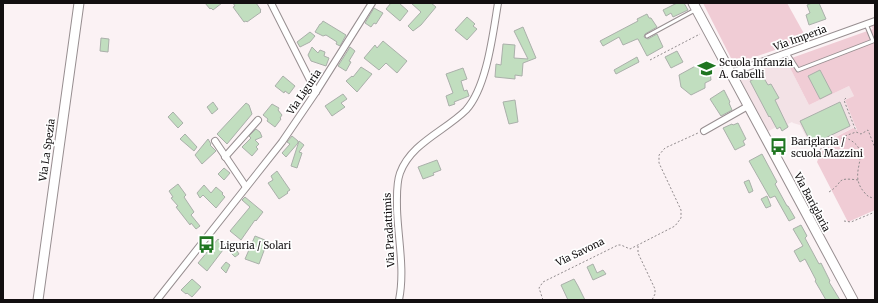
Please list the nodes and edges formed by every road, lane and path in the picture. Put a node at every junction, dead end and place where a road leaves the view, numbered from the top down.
1 (79, 3) edge
2 (271, 3) edge
3 (372, 3) edge
4 (498, 3) edge
5 (695, 6) edge
6 (875, 21) edge
7 (866, 24) junction
8 (707, 30) junction
9 (647, 36) dead end
10 (787, 53) junction
11 (650, 60) dead end
12 (731, 73) junction
13 (316, 92) junction
14 (846, 98) dead end
15 (748, 106) junction
16 (258, 120) dead end
17 (704, 131) joint
18 (856, 132) junction
19 (844, 137) junction
20 (215, 141) dead end
21 (859, 142) dead end
22 (875, 148) edge
23 (809, 155) dead end
24 (225, 157) junction
25 (862, 169) dead end
26 (858, 180) junction
27 (246, 188) junction
28 (829, 192) dead end
29 (875, 198) edge
30 (875, 212) edge
31 (844, 221) dead end
32 (638, 245) junction
33 (38, 300) edge
34 (157, 300) edge
35 (399, 300) edge
36 (543, 300) edge
37 (652, 300) edge
38 (853, 300) edge

1 - 33 street, Via La Spezia
2 - 13 street
3 - 13 street, Via Liguria
4 - 35 street, Via Pradattimis
5 - 8 street, Via Bariglaria
5 - 9 lane, Via Bariglaria
6 - 7 street, Via Imperia
7 - 10 street, Via Imperia
7 - 10 lane
8 - 11 path
8 - 12 street, Via Bariglaria
10 - 12 street, Via Imperia
12 - 15 street, Via Bariglaria
13 - 27 street, Via Liguria
14 - 18 path
15 - 17 street
15 - 38 street, Via Bariglaria
16 - 24 street
17 - 32 path, Via Savona
18 - 19 path
18 - 22 path
19 - 21 path
19 - 23 path
20 - 24 street
24 - 27 street
25 - 26 path
26 - 28 path
26 - 29 path
27 - 34 street, Via Liguria
30 - 31 path
32 - 36 path, Via Savona
32 - 37 path

